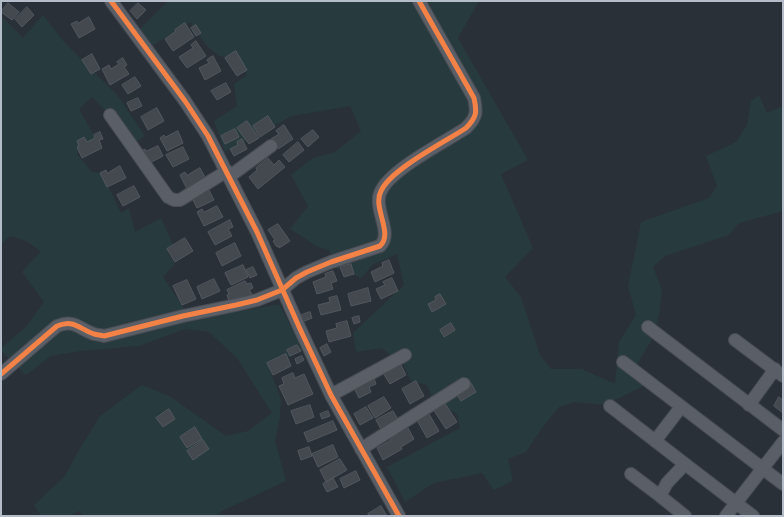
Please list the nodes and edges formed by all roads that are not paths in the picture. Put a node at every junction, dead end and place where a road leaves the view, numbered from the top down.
1 (111, 1) edge
2 (419, 1) edge
3 (110, 115) dead end
4 (272, 146) dead end
5 (228, 174) junction
6 (282, 290) junction
7 (648, 327) dead end
8 (735, 340) dead end
9 (405, 355) dead end
10 (623, 362) dead end
11 (779, 372) edge
12 (1, 374) edge
13 (464, 384) dead end
14 (332, 395) junction
15 (749, 405) junction
16 (610, 406) dead end
17 (681, 407) junction
18 (783, 430) edge
19 (655, 441) junction
20 (783, 442) edge
21 (361, 449) junction
22 (685, 464) junction
23 (763, 470) junction
24 (631, 474) dead end
25 (783, 484) edge
26 (660, 496) junction
27 (736, 503) junction
28 (399, 516) edge
29 (685, 516) edge
30 (726, 516) edge
31 (753, 516) edge

1 - 5 street
2 - 6 street
3 - 5 street
4 - 5 street
5 - 6 street
6 - 12 street
6 - 14 street
7 - 15 street
8 - 11 street
9 - 14 street
10 - 17 street
11 - 15 street
13 - 21 street
14 - 21 street
15 - 18 street
16 - 19 street
17 - 19 street
17 - 23 street
19 - 22 street
20 - 23 street
21 - 28 street
22 - 26 street
22 - 27 street
23 - 25 street
23 - 27 street
24 - 26 street
26 - 29 street
27 - 30 street
27 - 31 street

